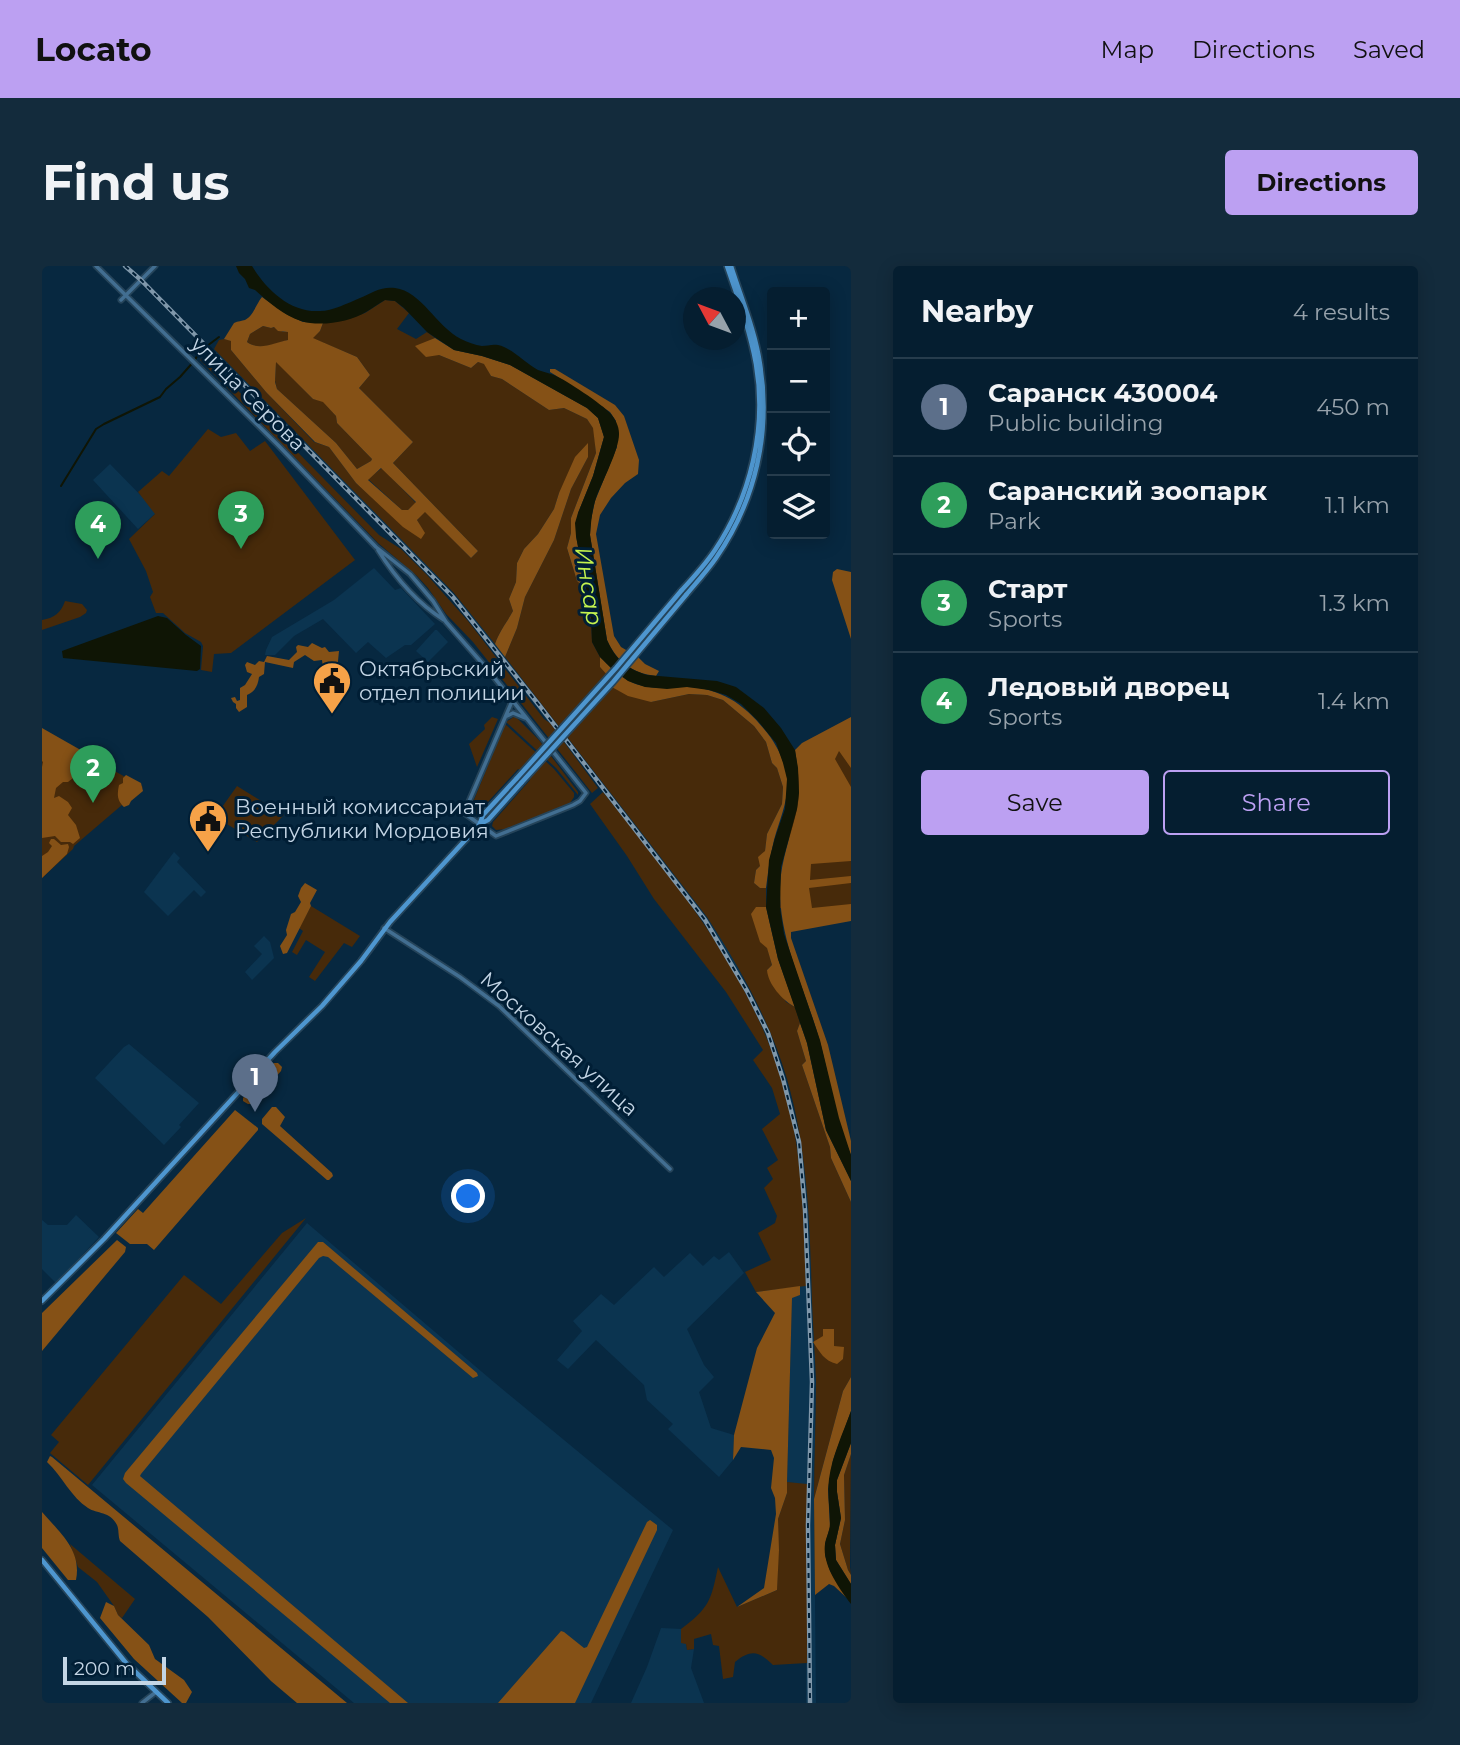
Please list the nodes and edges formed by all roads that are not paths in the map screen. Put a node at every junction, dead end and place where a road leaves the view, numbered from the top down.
1 (96, 266) edge
2 (729, 266) edge
3 (152, 267) edge
4 (126, 295) junction
5 (121, 300) dead end
6 (376, 547) junction
7 (410, 574) junction
8 (398, 579) junction
9 (446, 622) junction
10 (505, 691) junction
11 (513, 699) junction
12 (508, 710) junction
13 (503, 720) junction
14 (529, 720) junction
15 (480, 824) junction
16 (384, 928) junction
17 (670, 1169) dead end
18 (42, 1301) edge
19 (42, 1560) edge
20 (156, 1692) junction
21 (142, 1703) edge
22 (168, 1703) edge

1 - 4 street, улица Серова
2 - 15 main road, bridge
3 - 4 street
4 - 5 street
4 - 6 street, улица Серова
6 - 7 street, улица Серова
6 - 8 street, улица Серова
7 - 8 street
7 - 9 street, улица Серова
8 - 9 street, улица Серова
9 - 10 street, улица Серова
10 - 11 street, улица Серова
10 - 12 street
11 - 12 street
11 - 14 street, улица Серова
12 - 13 street
13 - 14 street
13 - 15 street
14 - 15 street, улица Серова
15 - 16 main road
16 - 17 street, Московская улица
16 - 18 main road
19 - 20 main road
20 - 21 street
20 - 22 main road

